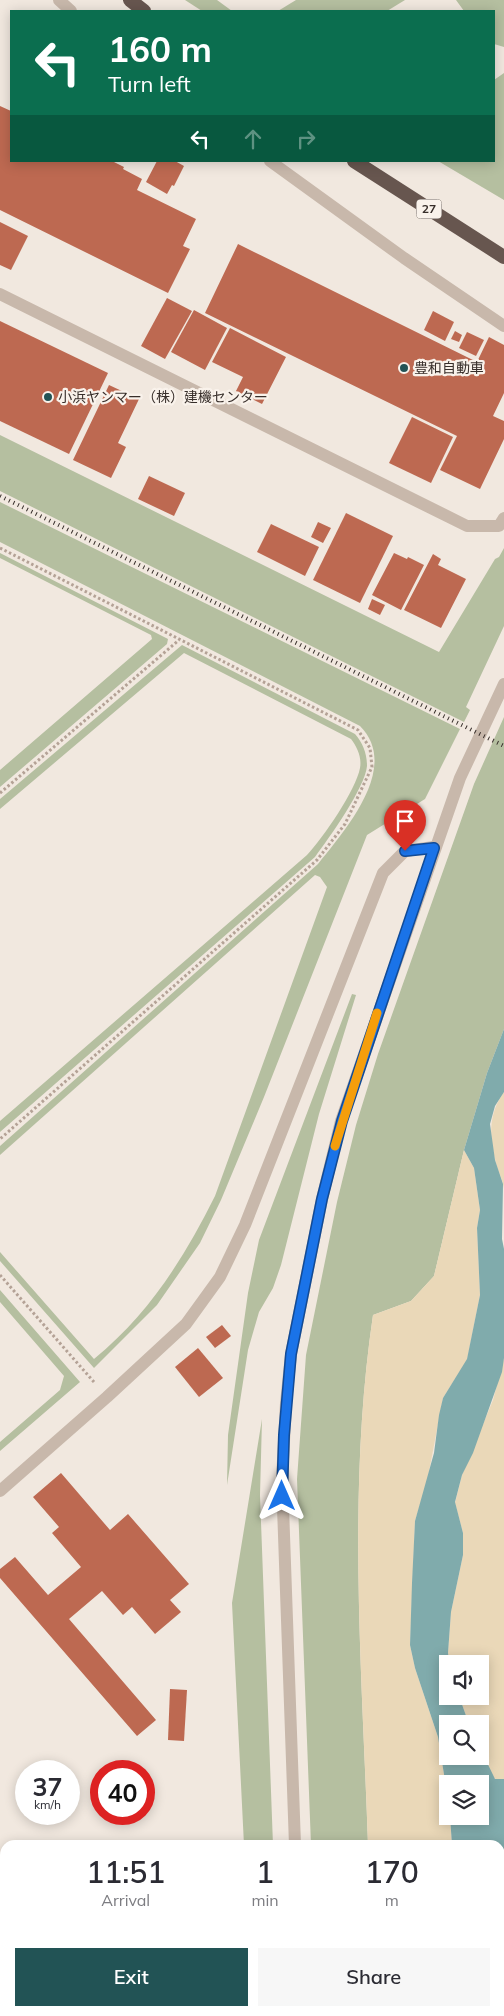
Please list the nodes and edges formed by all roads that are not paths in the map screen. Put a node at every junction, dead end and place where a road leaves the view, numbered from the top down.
1 (59, 0) edge
2 (130, 0) edge
3 (70, 10) edge
4 (143, 10) edge
5 (271, 162) edge
6 (356, 162) edge
7 (504, 257) edge
8 (0, 294) edge
9 (504, 326) edge
10 (504, 518) edge
11 (504, 684) edge
12 (434, 848) junction
13 (0, 1491) edge
14 (296, 1840) edge

1 - 3 street
2 - 4 highway
5 - 9 street
6 - 7 highway, 27
8 - 10 street
11 - 12 street
12 - 13 street
12 - 14 street

